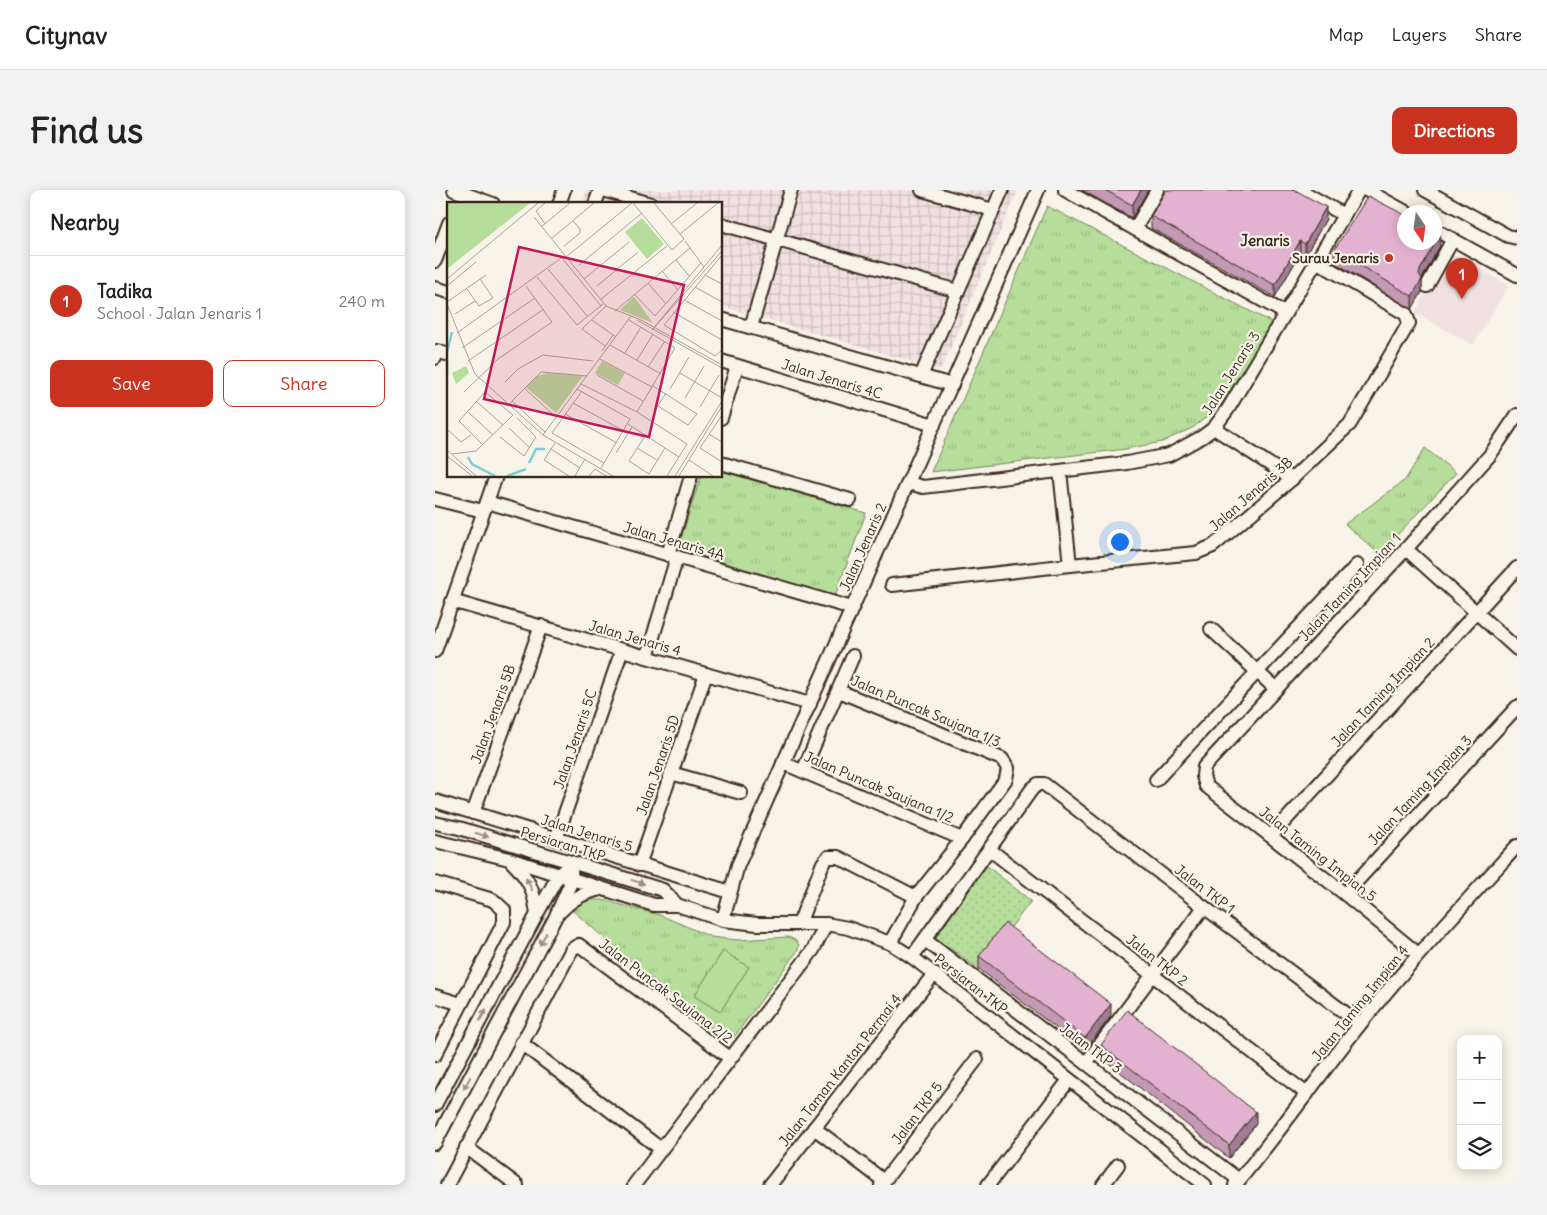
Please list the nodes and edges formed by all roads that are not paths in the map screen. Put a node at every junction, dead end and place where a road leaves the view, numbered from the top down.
1 (565, 190) edge
2 (603, 190) edge
3 (791, 190) edge
4 (923, 190) edge
5 (1002, 190) edge
6 (1038, 190) edge
7 (1065, 190) edge
8 (1157, 190) edge
9 (1299, 190) edge
10 (1359, 190) edge
11 (1366, 190) edge
12 (1425, 190) edge
13 (457, 194) edge
14 (486, 202) edge
15 (560, 202) edge
16 (644, 202) edge
17 (1397, 207) edge
18 (993, 210) junction
19 (1343, 215) junction
20 (723, 225) edge
21 (447, 228) edge
22 (1135, 229) junction
23 (1442, 233) edge
24 (1517, 238) edge
25 (1453, 239) junction
26 (777, 240) junction
27 (435, 261) edge
28 (1316, 261) junction
29 (1517, 275) edge
30 (1427, 286) dead end
31 (958, 291) junction
32 (1285, 313) junction
33 (723, 320) edge
34 (751, 327) junction
35 (723, 362) edge
36 (737, 366) junction
37 (921, 376) junction
38 (952, 385) junction
39 (723, 412) edge
40 (1517, 415) edge
41 (934, 425) junction
42 (1214, 428) junction
43 (723, 464) edge
44 (1060, 471) junction
45 (494, 478) edge
46 (691, 478) edge
47 (1292, 479) junction
48 (908, 484) junction
49 (435, 499) edge
50 (850, 500) dead end
51 (485, 507) junction
52 (1406, 549) junction
53 (672, 556) junction
54 (1070, 565) junction
55 (1357, 565) dead end
56 (1517, 568) edge
57 (892, 585) dead end
58 (453, 601) junction
59 (852, 608) junction
60 (1476, 612) junction
61 (541, 626) junction
62 (1211, 629) dead end
63 (622, 650) junction
64 (1517, 650) edge
65 (435, 651) edge
66 (853, 656) dead end
67 (647, 657) junction
68 (1257, 671) junction
69 (706, 674) junction
70 (1277, 689) junction
71 (839, 691) junction
72 (810, 704) junction
73 (1517, 707) edge
74 (783, 763) junction
75 (803, 771) junction
76 (671, 773) junction
77 (1203, 776) joint
78 (1156, 780) dead end
79 (741, 793) dead end
80 (435, 801) edge
81 (473, 813) junction
82 (435, 823) edge
83 (1271, 836) junction
84 (556, 839) junction
85 (962, 839) junction
86 (435, 841) edge
87 (1517, 846) edge
88 (989, 849) junction
89 (509, 859) junction
90 (570, 862) junction
91 (639, 865) junction
92 (558, 876) junction
93 (572, 880) junction
94 (435, 883) edge
95 (601, 889) junction
96 (730, 892) junction
97 (1345, 894) junction
98 (916, 897) junction
99 (677, 905) junction
100 (1204, 907) junction
101 (537, 914) junction
102 (555, 918) junction
103 (723, 920) junction
104 (799, 924) junction
105 (826, 924) junction
106 (925, 940) junction
107 (890, 943) junction
108 (1418, 954) junction
109 (912, 957) junction
110 (934, 974) junction
111 (1152, 974) junction
112 (435, 996) edge
113 (461, 1004) junction
114 (1361, 1024) junction
115 (521, 1043) junction
116 (435, 1055) edge
117 (730, 1058) junction
118 (977, 1059) dead end
119 (1086, 1063) junction
120 (1069, 1080) junction
121 (1307, 1094) junction
122 (435, 1104) edge
123 (814, 1128) junction
124 (435, 1143) edge
125 (466, 1147) junction
126 (661, 1148) junction
127 (1118, 1165) dead end
128 (882, 1183) edge
129 (1237, 1183) edge
130 (447, 1185) edge
131 (517, 1185) edge
132 (634, 1185) edge
133 (770, 1185) edge
134 (988, 1185) edge
135 (1103, 1185) edge
136 (1205, 1185) edge

1 - 15 street
2 - 16 street
3 - 26 street
4 - 18 street
5 - 18 street
6 - 38 street, Jalan Jenaris 2
7 - 22 street
8 - 22 street
9 - 19 street
10 - 19 street, Jalan Jenaris 3
11 - 17 street
12 - 24 street
13 - 14 street
18 - 31 street
19 - 28 street, Jalan Jenaris 3
20 - 26 street
21 - 27 street
22 - 32 street
23 - 25 street
25 - 29 street
25 - 30 street
26 - 31 street
26 - 34 street
28 - 32 street, Jalan Jenaris 3
28 - 47 street, Jalan Jenaris 3B
31 - 37 street
32 - 42 street, Jalan Jenaris 3
33 - 34 street
34 - 37 street
35 - 36 street, Jalan Jenaris 4C
36 - 39 street
36 - 41 street, Jalan Jenaris 4C
37 - 38 street
38 - 41 street, Jalan Jenaris 2
40 - 52 street, Jalan Taming Impian 1
41 - 48 street, Jalan Jenaris 2
42 - 44 street, Jalan Jenaris 3
42 - 47 street
43 - 50 street
44 - 48 street, Jalan Jenaris 3
44 - 54 street
45 - 51 street
46 - 53 street
47 - 54 street, Jalan Jenaris 3B
48 - 59 street, Jalan Jenaris 2
49 - 51 street, Jalan Jenaris 4A
51 - 53 street, Jalan Jenaris 4A
51 - 58 street
52 - 60 street
52 - 70 street, Jalan Taming Impian 1
53 - 59 street, Jalan Jenaris 4A
53 - 67 street
54 - 57 street, Jalan Jenaris 3B
55 - 68 street
56 - 60 street, Jalan Taming Impian 2
58 - 61 street, Jalan Jenaris 4
58 - 65 street
59 - 72 street, Jalan Jenaris 2
60 - 64 street
60 - 83 street, Jalan Taming Impian 2
61 - 63 street, Jalan Jenaris 4
61 - 81 street, Jalan Jenaris 5B
62 - 68 street
63 - 67 street, Jalan Jenaris 4
63 - 84 street, Jalan Jenaris 5C
66 - 71 street
67 - 69 street, Jalan Jenaris 4
68 - 70 street
68 - 78 street
69 - 72 street, Jalan Jenaris 4
69 - 76 street, Jalan Jenaris 5D
70 - 77 street, Jalan Taming Impian 1
71 - 75 street
71 - 85 street, Jalan Puncak Saujana 1/3
72 - 74 street, Jalan Jenaris 2
73 - 97 street, Jalan Taming Impian 3
74 - 75 street, Jalan Puncak Saujana 1/2
74 - 96 street, Jalan Jenaris 2
75 - 85 street, Jalan Puncak Saujana 1/2
76 - 79 street
76 - 91 street, Jalan Jenaris 5D
77 - 83 street, Jalan Taming Impian 5
80 - 81 street, Jalan Jenaris 5
81 - 84 street, Jalan Jenaris 5
82 -> 90 street, Persiaran TKP
83 - 97 street, Jalan Taming Impian 5
84 - 91 street, Jalan Jenaris 5
85 - 98 street
86 - 89 street, Persiaran TKP
87 - 108 street, Jalan Taming Impian 4
88 - 100 street, Jalan TKP 1
88 - 106 street
88 - 111 street, Jalan TKP 2
89 - 92 street, Persiaran TKP
101 -> 89 street
90 - 92 street
90 - 93 street
90 -> 99 street, Persiaran TKP
91 - 96 street, Jalan Jenaris 5
92 - 93 street, Persiaran TKP
92 - 101 street
93 - 95 street, Persiaran TKP
93 - 102 street
94 - 113 street
95 - 99 street, Persiaran TKP
95 - 102 street
96 - 103 street, Jalan Jenaris 2
97 - 108 street, Jalan Taming Impian 5
98 - 104 street
98 - 107 street
99 - 103 street, Persiaran TKP
100 - 111 street
100 - 114 street, Jalan TKP 1
122 -> 101 street
102 -> 124 street
103 - 104 street, Persiaran TKP
104 - 105 street, Persiaran TKP
105 - 107 street, Persiaran TKP
105 - 117 street
106 - 109 street
106 - 119 street, Jalan TKP 3
107 - 109 street, Persiaran TKP
108 - 114 street, Jalan Taming Impian 4
109 - 110 street, Persiaran TKP
110 - 120 street, Persiaran TKP
110 - 123 street, Jalan Taman Kantan Permai 4
111 - 119 street
111 - 121 street, Jalan TKP 2
112 - 113 street
113 - 116 street
114 - 121 street, Jalan Taming Impian 4
115 - 117 street, Jalan Puncak Saujana 2/2
115 - 125 street
115 - 126 street
117 - 126 street
118 - 128 street, Jalan TKP 5
119 - 129 street, Jalan TKP 3
120 - 134 street
120 - 136 street, Persiaran TKP
121 - 129 street, Jalan Taming Impian 4
123 - 128 street
123 - 133 street, Jalan Taman Kantan Permai 4
125 - 130 street
125 - 131 street
126 - 132 street
127 - 135 street

